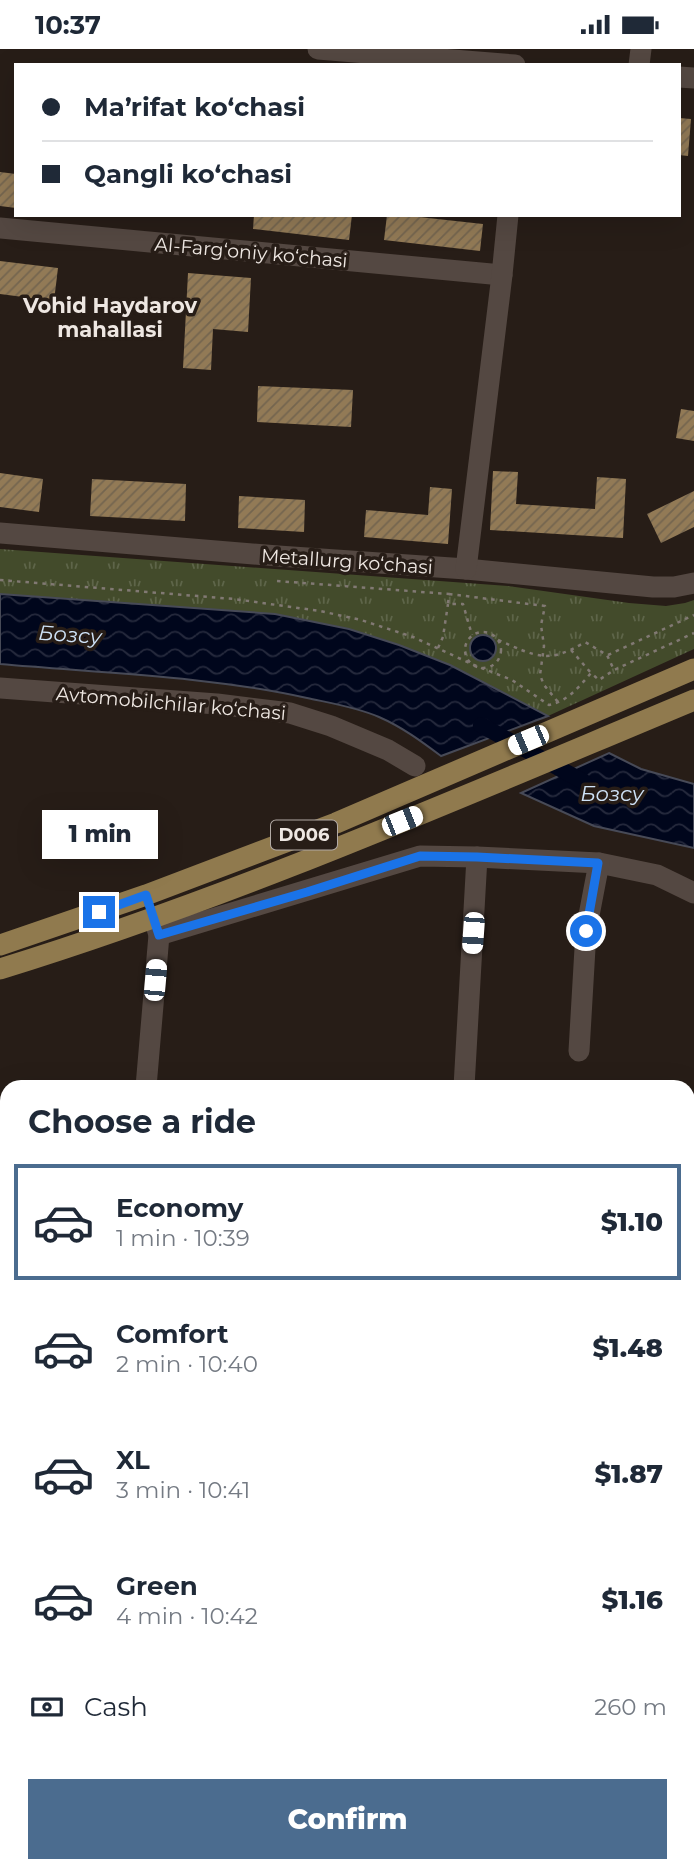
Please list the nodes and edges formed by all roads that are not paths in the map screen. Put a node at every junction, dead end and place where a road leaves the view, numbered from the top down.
1 (318, 49) edge
2 (383, 51) edge
3 (496, 63) edge
4 (508, 217) edge
5 (0, 228) edge
6 (502, 275) junction
7 (0, 533) edge
8 (466, 569) junction
9 (694, 583) edge
10 (694, 669) edge
11 (0, 688) edge
12 (694, 700) edge
13 (415, 766) dead end
14 (477, 857) junction
15 (598, 863) junction
16 (694, 893) edge
17 (146, 895) junction
18 (156, 927) junction
19 (0, 945) edge
20 (0, 969) edge
21 (579, 1051) dead end
22 (146, 1080) edge
23 (464, 1080) edge

1 - 2 street
2 - 3 street
4 - 6 street
5 - 6 street, Al-Farg‘oniy ko‘chasi
6 - 8 street
7 - 8 street, Metallurg ko‘chasi
8 - 9 street, Metallurg ko‘chasi
10 - 17 main road, D006
11 - 13 street, Avtomobilchilar ko‘chasi
12 - 18 main road, D006
14 - 15 street
14 - 18 street
14 - 23 street
15 - 16 street
15 - 21 street
17 - 18 main road
17 - 19 main road, D006
18 - 20 main road, D006
18 - 22 street

